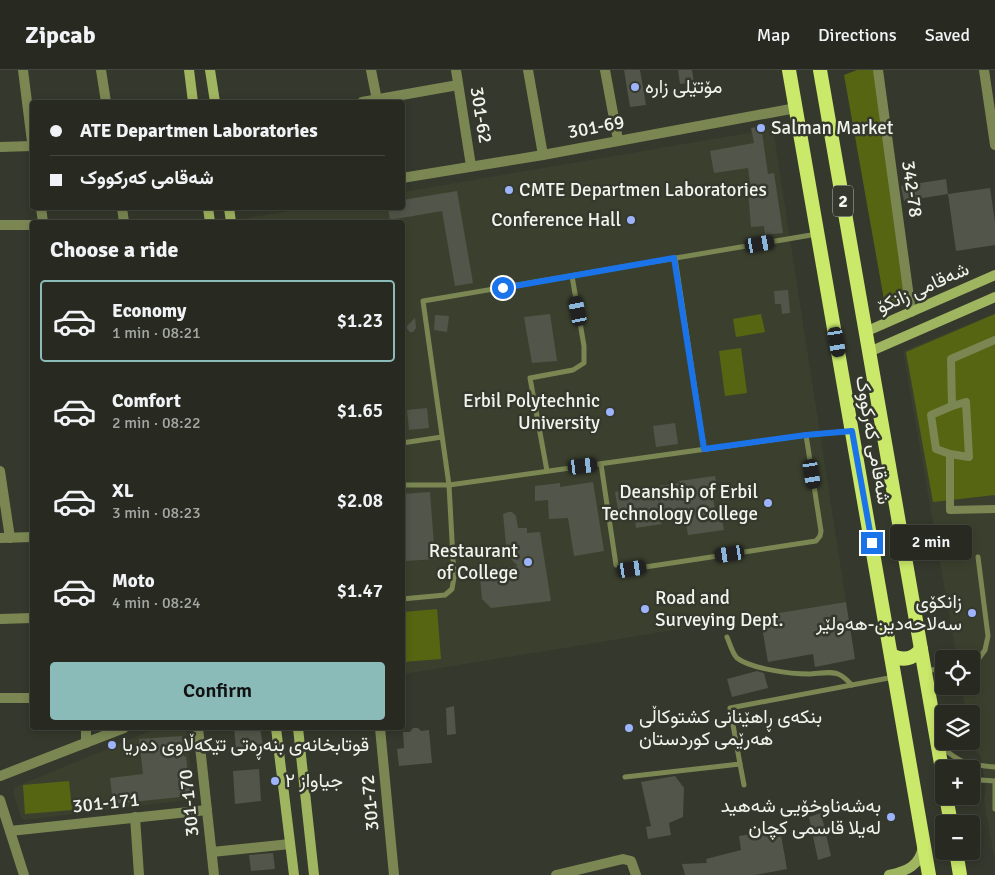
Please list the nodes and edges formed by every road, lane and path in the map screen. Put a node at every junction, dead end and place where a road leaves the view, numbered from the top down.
1 (22, 70) edge
2 (101, 70) edge
3 (188, 70) edge
4 (210, 70) edge
5 (371, 70) edge
6 (456, 70) edge
7 (528, 70) edge
8 (605, 70) edge
9 (789, 70) edge
10 (821, 70) edge
11 (878, 70) edge
12 (984, 70) edge
13 (458, 85) junction
14 (106, 100) edge
15 (193, 100) edge
16 (214, 100) edge
17 (377, 100) joint
18 (796, 108) junction
19 (30, 128) edge
20 (618, 140) junction
21 (995, 145) edge
22 (30, 146) edge
23 (0, 147) edge
24 (543, 154) junction
25 (472, 166) junction
26 (405, 177) edge
27 (30, 225) edge
28 (0, 226) edge
29 (818, 234) junction
30 (674, 258) junction
31 (995, 275) edge
32 (572, 276) junction
33 (995, 297) edge
34 (911, 312) junction
35 (866, 332) junction
36 (995, 340) edge
37 (869, 352) junction
38 (952, 406) junction
39 (852, 431) junction
40 (806, 435) junction
41 (442, 437) junction
42 (405, 443) edge
43 (704, 449) junction
44 (950, 454) junction
45 (601, 464) junction
46 (0, 471) edge
47 (547, 471) junction
48 (405, 485) edge
49 (449, 485) junction
50 (995, 509) edge
51 (5, 538) edge
52 (30, 538) edge
53 (978, 557) dead end
54 (405, 599) edge
55 (30, 618) edge
56 (0, 619) edge
57 (727, 637) dead end
58 (921, 649) junction
59 (891, 654) junction
60 (980, 657) edge
61 (935, 669) edge
62 (925, 671) junction
63 (895, 677) junction
64 (852, 685) junction
65 (0, 698) edge
66 (30, 698) edge
67 (86, 730) edge
68 (119, 730) edge
69 (198, 730) edge
70 (276, 730) edge
71 (298, 730) edge
72 (380, 730) edge
73 (935, 730) edge
74 (86, 743) junction
75 (946, 750) edge
76 (740, 764) junction
77 (995, 767) edge
78 (0, 776) edge
79 (625, 777) dead end
80 (980, 780) edge
81 (995, 780) edge
82 (744, 785) dead end
83 (0, 800) edge
84 (995, 809) edge
85 (207, 810) junction
86 (134, 817) junction
87 (10, 831) junction
88 (923, 840) junction
89 (290, 844) junction
90 (212, 852) junction
91 (958, 860) edge
92 (24, 875) edge
93 (139, 875) edge
94 (214, 875) edge
95 (294, 875) edge
96 (314, 875) edge
97 (394, 875) edge
98 (556, 875) edge
99 (636, 875) edge
100 (889, 875) edge
101 (929, 875) edge
102 (960, 875) edge

1 - 19 street
2 - 14 street
3 - 15 main road
4 - 16 main road
5 - 17 street
6 - 13 street, 301-62
7 - 24 street
8 - 20 street
9 - 18 highway, شەقامی کەرکووک / 2
10 - 35 highway, شەقامی کەرکووک / 2
11 - 34 street, 342-78
12 - 21 street
13 - 17 street
13 - 25 street, 301-62
18 - 20 street, 301-69
18 - 29 highway, شەقامی کەرکووک / 2
20 - 24 street, 301-69
22 - 23 street
24 - 25 street, 301-69
25 - 26 street, 301-69
27 - 28 street
29 - 30 lane
29 - 39 highway, شەقامی کەرکووک / 2
30 - 32 lane
30 - 43 lane
31 - 34 main road, شەقامی زانکۆ
32 - 41 lane
32 - 47 lane
33 - 37 main road, شەقامی زانکۆ
34 - 35 main road, شەقامی زانکۆ
35 - 37 highway, شەقامی کەرکووک / 2
36 - 38 street
37 - 58 highway, شەقامی کەرکووک / 2
38 - 44 street
38 - 44 street
39 - 40 lane
39 - 59 highway, شەقامی کەرکووک / 2
40 - 43 lane
40 - 45 lane
41 - 42 lane
41 - 49 lane
43 - 45 lane
44 - 50 street
45 - 47 lane
46 - 51 street
47 - 49 lane
48 - 49 lane
49 - 54 lane
51 - 52 street
53 - 60 lane
55 - 56 street
57 - 64 lane
58 - 59 highway
58 - 62 highway, شەقامی کەرکووک / 2
59 - 63 highway, شەقامی کەرکووک / 2
61 - 62 lane
62 - 73 highway, شەقامی کەرکووک / 2
63 - 64 lane
63 - 88 highway, شەقامی کەرکووک / 2
64 - 76 lane
65 - 66 street
67 - 74 street
68 - 74 street
69 - 85 street, 301-170
70 - 89 main road
71 - 96 main road
72 - 97 street, 301-72
74 - 78 street
75 - 77 lane
76 - 79 lane
76 - 82 lane
80 - 81 lane
81 - 84 lane
83 - 87 street
85 - 86 street, 301-171
85 - 90 street, 301-170
86 - 87 street, 301-171
86 - 93 street
87 - 92 street
88 - 100 main road
88 - 101 highway, شەقامی کەرکووک / 2
89 - 90 street
89 - 95 main road
90 - 94 street, 301-170
91 - 102 highway
98 - 99 street

